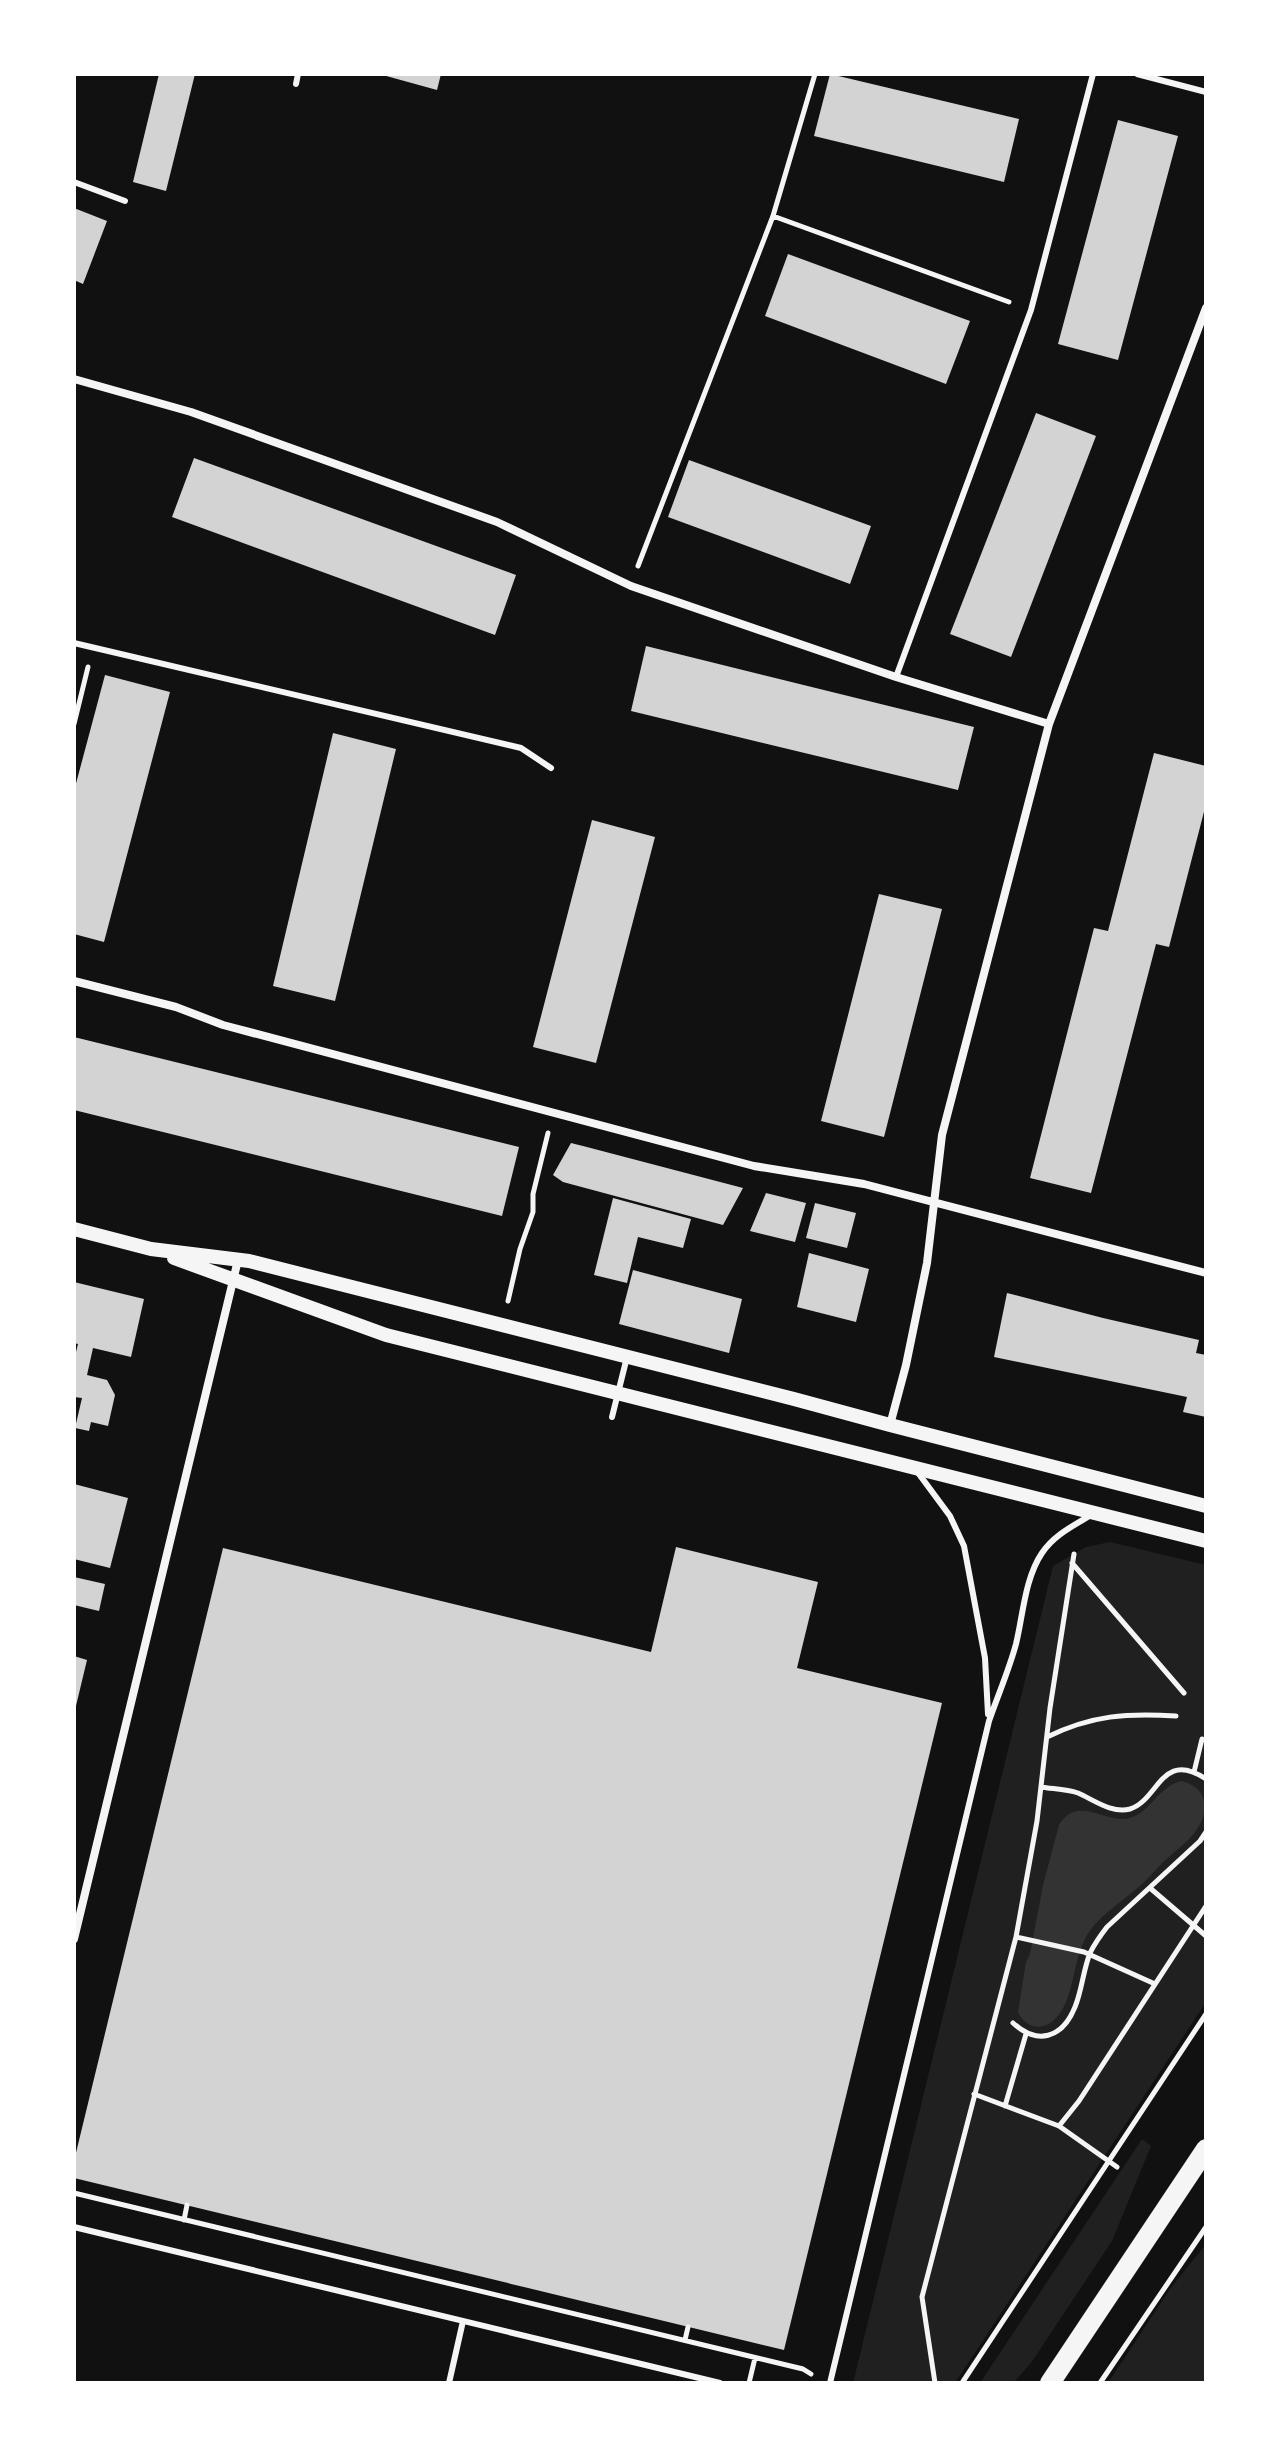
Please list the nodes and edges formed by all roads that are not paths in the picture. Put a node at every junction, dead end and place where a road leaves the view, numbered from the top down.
1 (298, 74) edge
2 (1093, 74) edge
3 (1137, 74) edge
4 (296, 84) dead end
5 (1206, 92) edge
6 (74, 182) edge
7 (125, 201) dead end
8 (1206, 308) edge
9 (74, 379) edge
10 (74, 643) edge
11 (896, 677) junction
12 (1049, 724) junction
13 (551, 768) dead end
14 (74, 981) edge
15 (934, 1203) junction
16 (74, 1229) edge
17 (151, 1249) junction
18 (238, 1260) junction
19 (1206, 1273) edge
20 (233, 1280) junction
21 (627, 1357) junction
22 (617, 1394) junction
23 (612, 1417) dead end
24 (890, 1425) junction
25 (914, 1467) junction
26 (1206, 1506) edge
27 (1094, 1513) junction
28 (1206, 1541) edge
29 (989, 1721) junction
30 (74, 1939) edge
31 (1205, 2151) edge
32 (74, 2227) edge
33 (463, 2321) junction
34 (449, 2383) edge
35 (720, 2383) edge
36 (830, 2383) edge
37 (1050, 2383) edge

1 - 4 lane
2 - 11 lane
3 - 5 lane
6 - 7 lane
8 - 12 street
9 - 11 street
10 - 13 lane
11 - 12 street
12 - 15 street
14 - 15 street
15 - 19 street
15 - 24 street
16 - 17 street
17 - 18 street
17 - 20 street
18 - 20 street
18 - 21 street
20 - 22 street
20 - 30 street
21 - 22 lane
21 - 24 street
22 - 23 lane
22 - 25 street
24 - 26 street
25 - 27 street
25 - 29 lane
27 - 28 street
27 - 29 lane
29 - 36 lane
31 - 37 main road
32 - 33 lane
33 - 34 lane
33 - 35 lane

